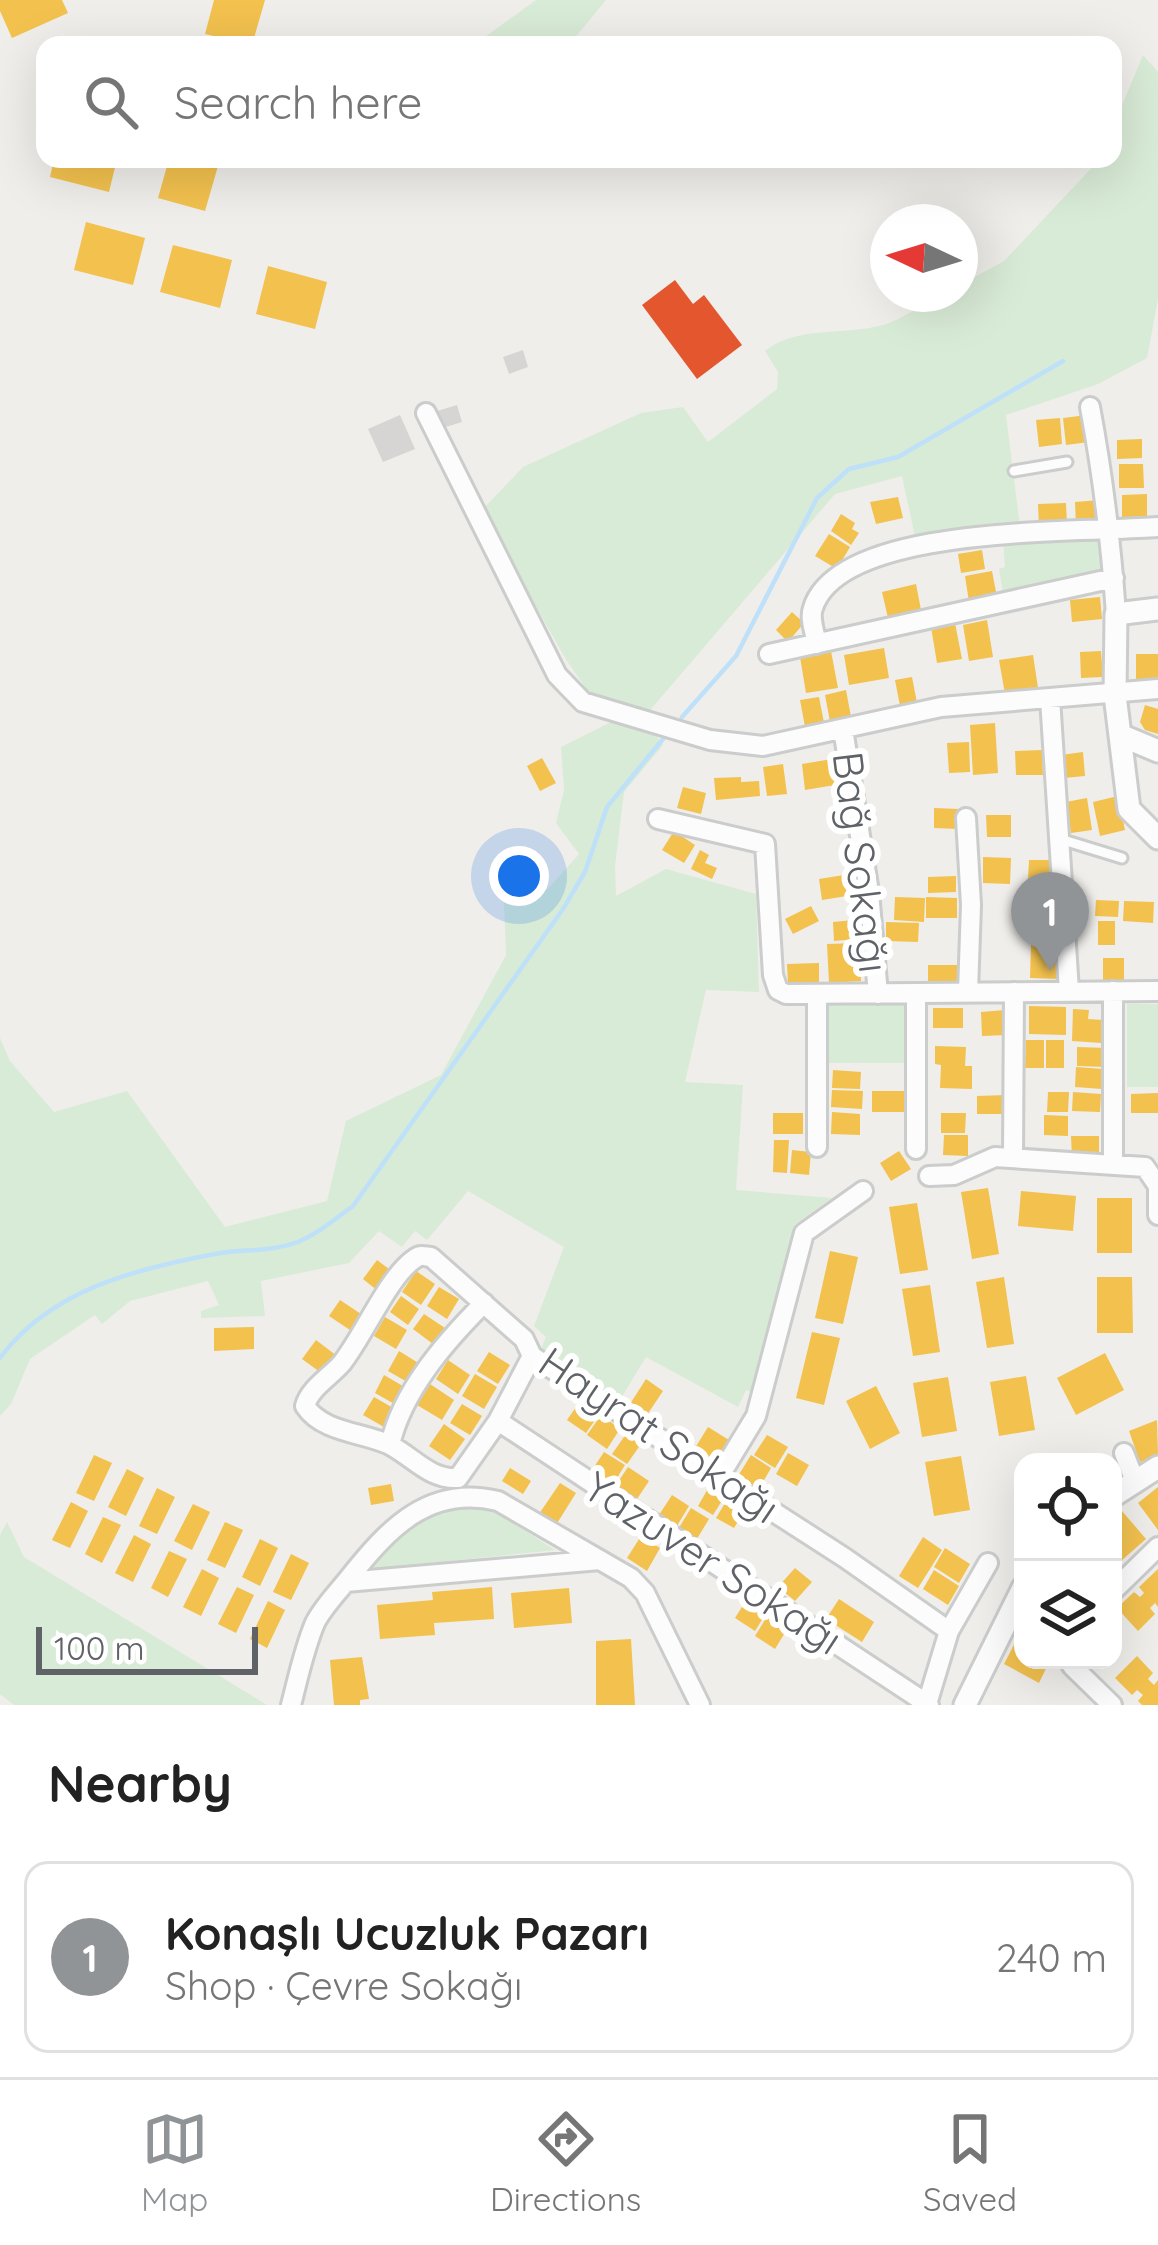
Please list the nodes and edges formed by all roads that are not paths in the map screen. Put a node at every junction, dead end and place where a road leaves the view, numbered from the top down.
1 (1090, 407) dead end
2 (426, 413) dead end
3 (1066, 462) dead end
4 (1014, 471) dead end
5 (1158, 527) edge
6 (1106, 530) junction
7 (1114, 578) junction
8 (1158, 609) edge
9 (1116, 614) junction
10 (817, 644) junction
11 (769, 654) dead end
12 (1158, 688) edge
13 (1115, 695) junction
14 (1050, 698) junction
15 (843, 729) junction
16 (1120, 735) junction
17 (1158, 751) edge
18 (966, 818) dead end
19 (658, 819) dead end
20 (1158, 838) edge
21 (1060, 839) junction
22 (1121, 858) dead end
23 (1113, 991) junction
24 (1158, 991) edge
25 (968, 992) junction
26 (1014, 992) junction
27 (1069, 992) junction
28 (878, 994) junction
29 (916, 994) junction
30 (817, 995) junction
31 (817, 1147) dead end
32 (916, 1149) dead end
33 (1013, 1157) junction
34 (1113, 1165) junction
35 (929, 1176) dead end
36 (862, 1191) dead end
37 (1158, 1215) edge
38 (484, 1303) junction
39 (532, 1356) junction
40 (498, 1421) junction
41 (390, 1445) junction
42 (1124, 1453) dead end
43 (1158, 1467) edge
44 (719, 1477) junction
45 (1135, 1481) junction
46 (1122, 1490) edge
47 (1158, 1547) edge
48 (600, 1559) junction
49 (988, 1563) dead end
50 (346, 1582) junction
51 (1122, 1582) edge
52 (1014, 1606) edge
53 (949, 1631) junction
54 (1075, 1669) edge
55 (928, 1704) edge
56 (291, 1705) edge
57 (700, 1705) edge
58 (965, 1705) edge
59 (1112, 1705) edge

1 - 6 street
2 - 15 street
3 - 4 lane
5 - 6 street
6 - 7 street
6 - 10 street
7 - 9 street
7 - 10 street
8 - 9 street
9 - 13 street
10 - 11 street
12 - 13 street
13 - 14 street
13 - 16 street
14 - 15 street
14 - 21 street
15 - 28 street, Bağ Sokağı
16 - 17 street
16 - 20 street
18 - 25 street
19 - 30 street
21 - 22 lane
21 - 27 street
23 - 24 street
23 - 27 street
23 - 34 street
25 - 26 street
25 - 29 street
26 - 27 street
26 - 33 street
28 - 29 street
28 - 30 street
29 - 32 street
30 - 31 street
33 - 34 street
33 - 35 street
34 - 37 street
36 - 44 street
38 - 39 street, Hayrat Sokağı
38 - 41 street
38 - 41 street, Hayrat Sokağı
39 - 40 street
39 - 44 street, Hayrat Sokağı
40 - 41 street
40 - 55 street, Yazuver Sokağı
42 - 45 street
43 - 45 street
44 - 53 street, Hayrat Sokağı
45 - 46 street
47 - 51 street
48 - 50 street
48 - 50 street
48 - 57 street
49 - 53 street
50 - 56 street
52 - 58 street
53 - 55 street
54 - 59 street

